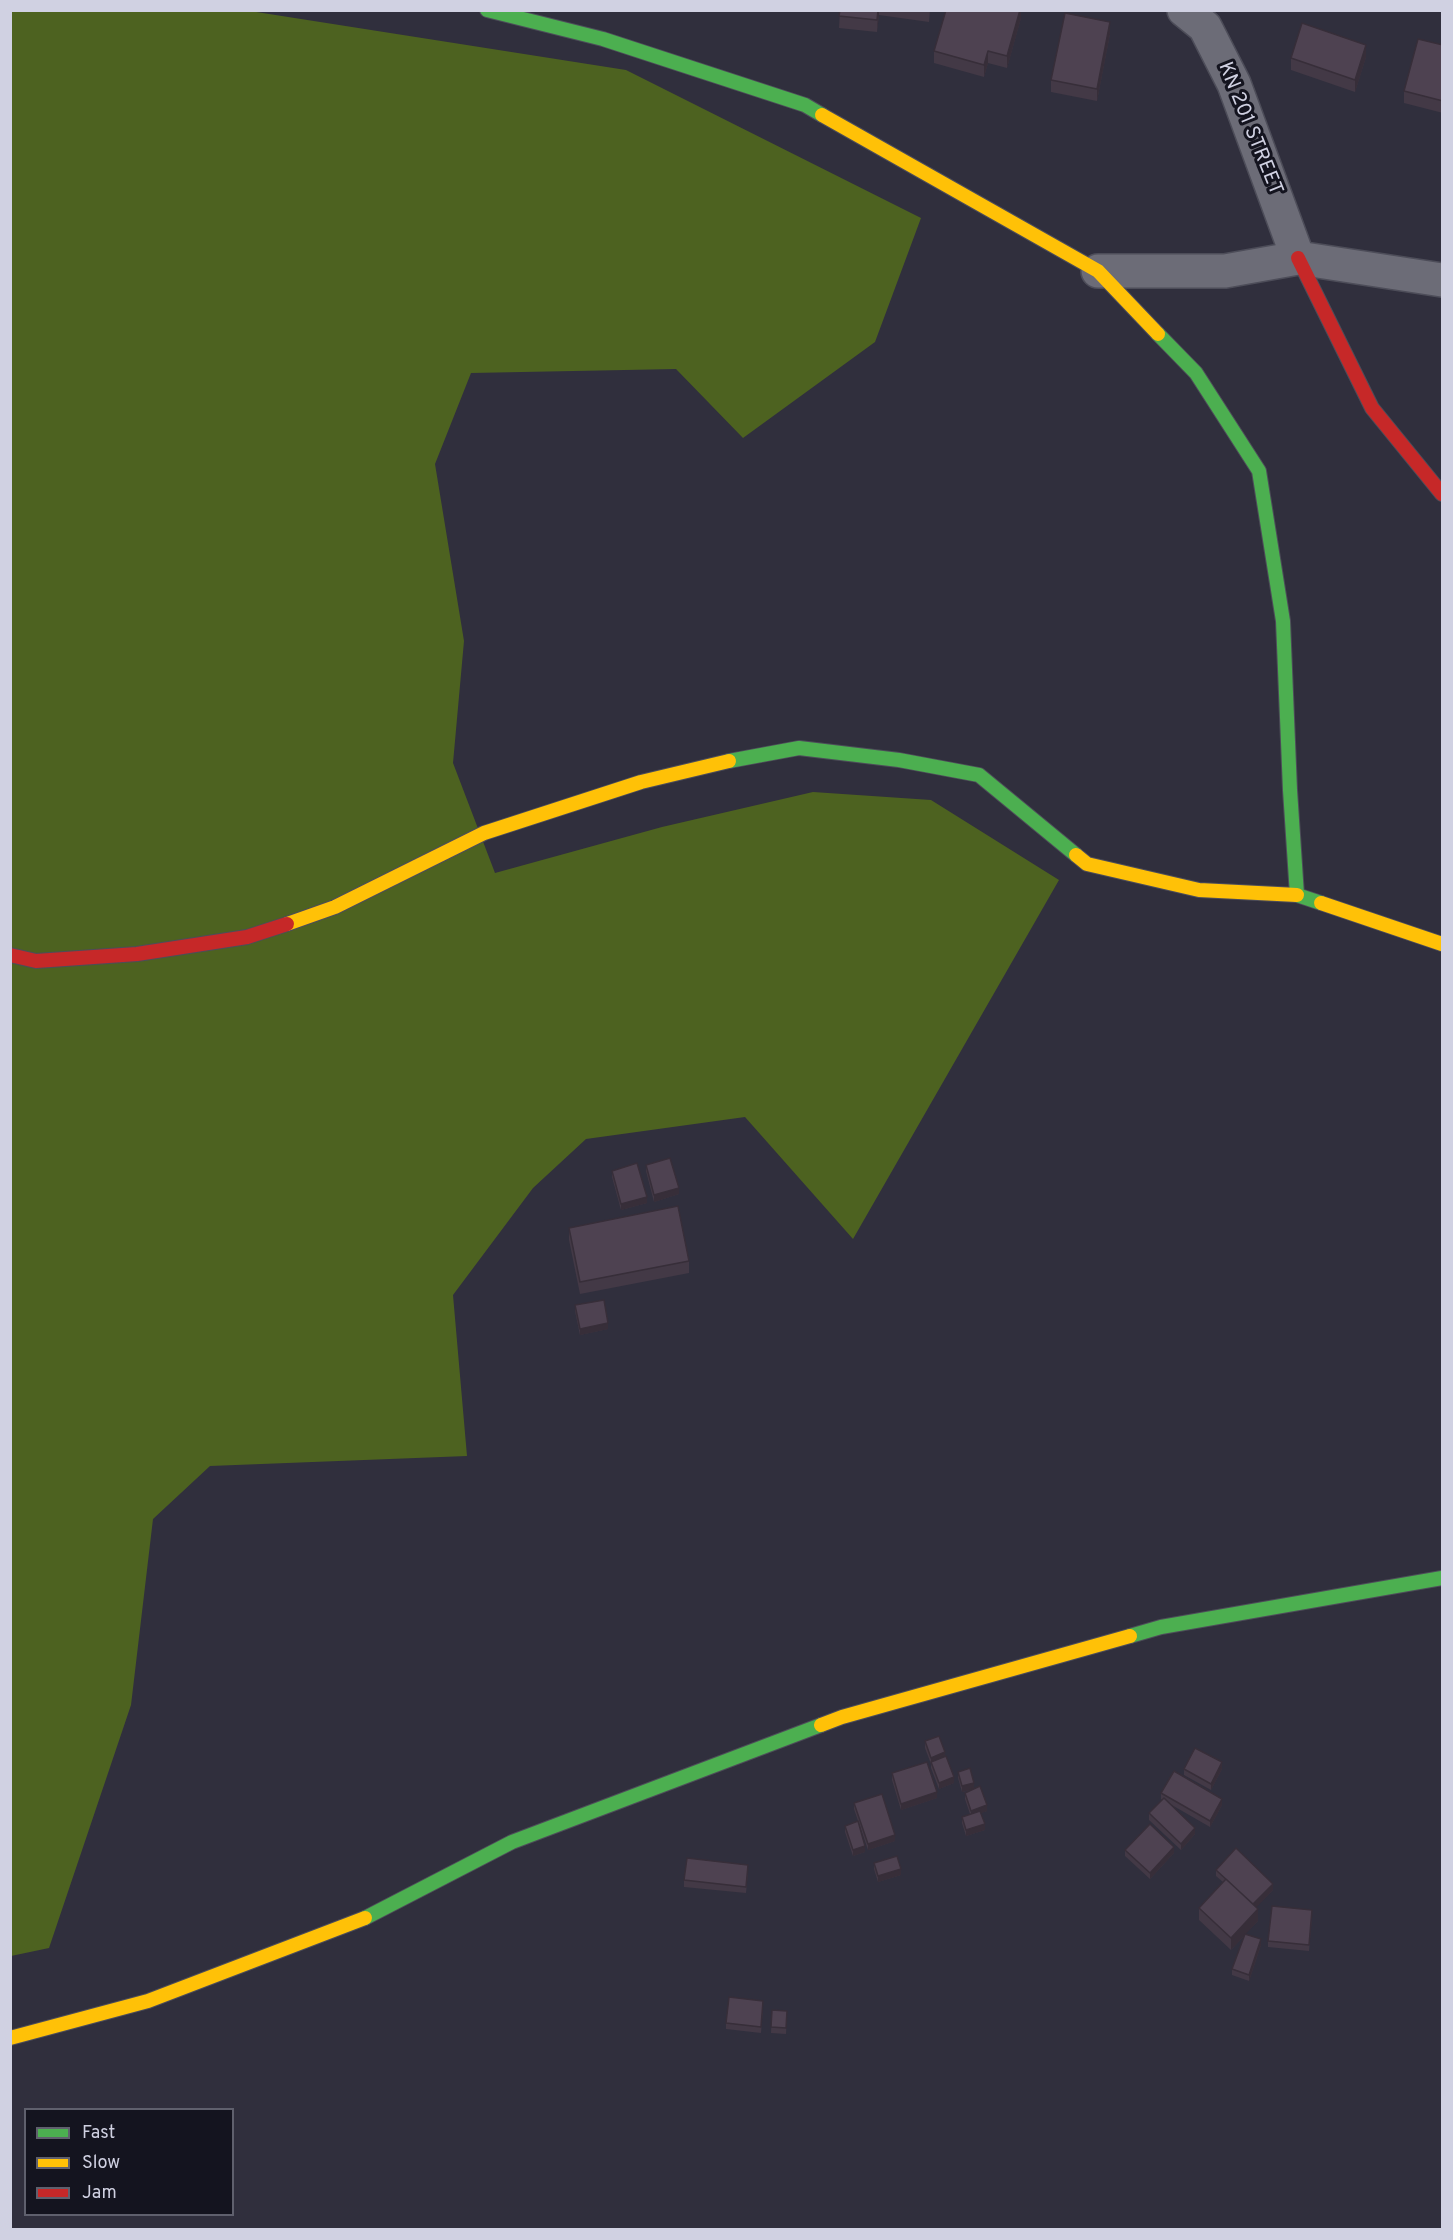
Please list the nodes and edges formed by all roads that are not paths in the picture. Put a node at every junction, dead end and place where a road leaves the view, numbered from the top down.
1 (487, 10) edge
2 (1185, 10) edge
3 (1298, 258) junction
4 (1098, 271) junction
5 (1443, 280) edge
6 (1443, 494) edge
7 (1297, 896) junction
8 (1443, 944) edge
9 (10, 955) edge
10 (1443, 1578) edge
11 (10, 2038) edge

1 - 4 street
2 - 3 street, KN 201 STREET
3 - 4 street
3 - 5 street
3 - 6 street
4 - 7 street
7 - 8 street
7 - 9 street
10 - 11 street

